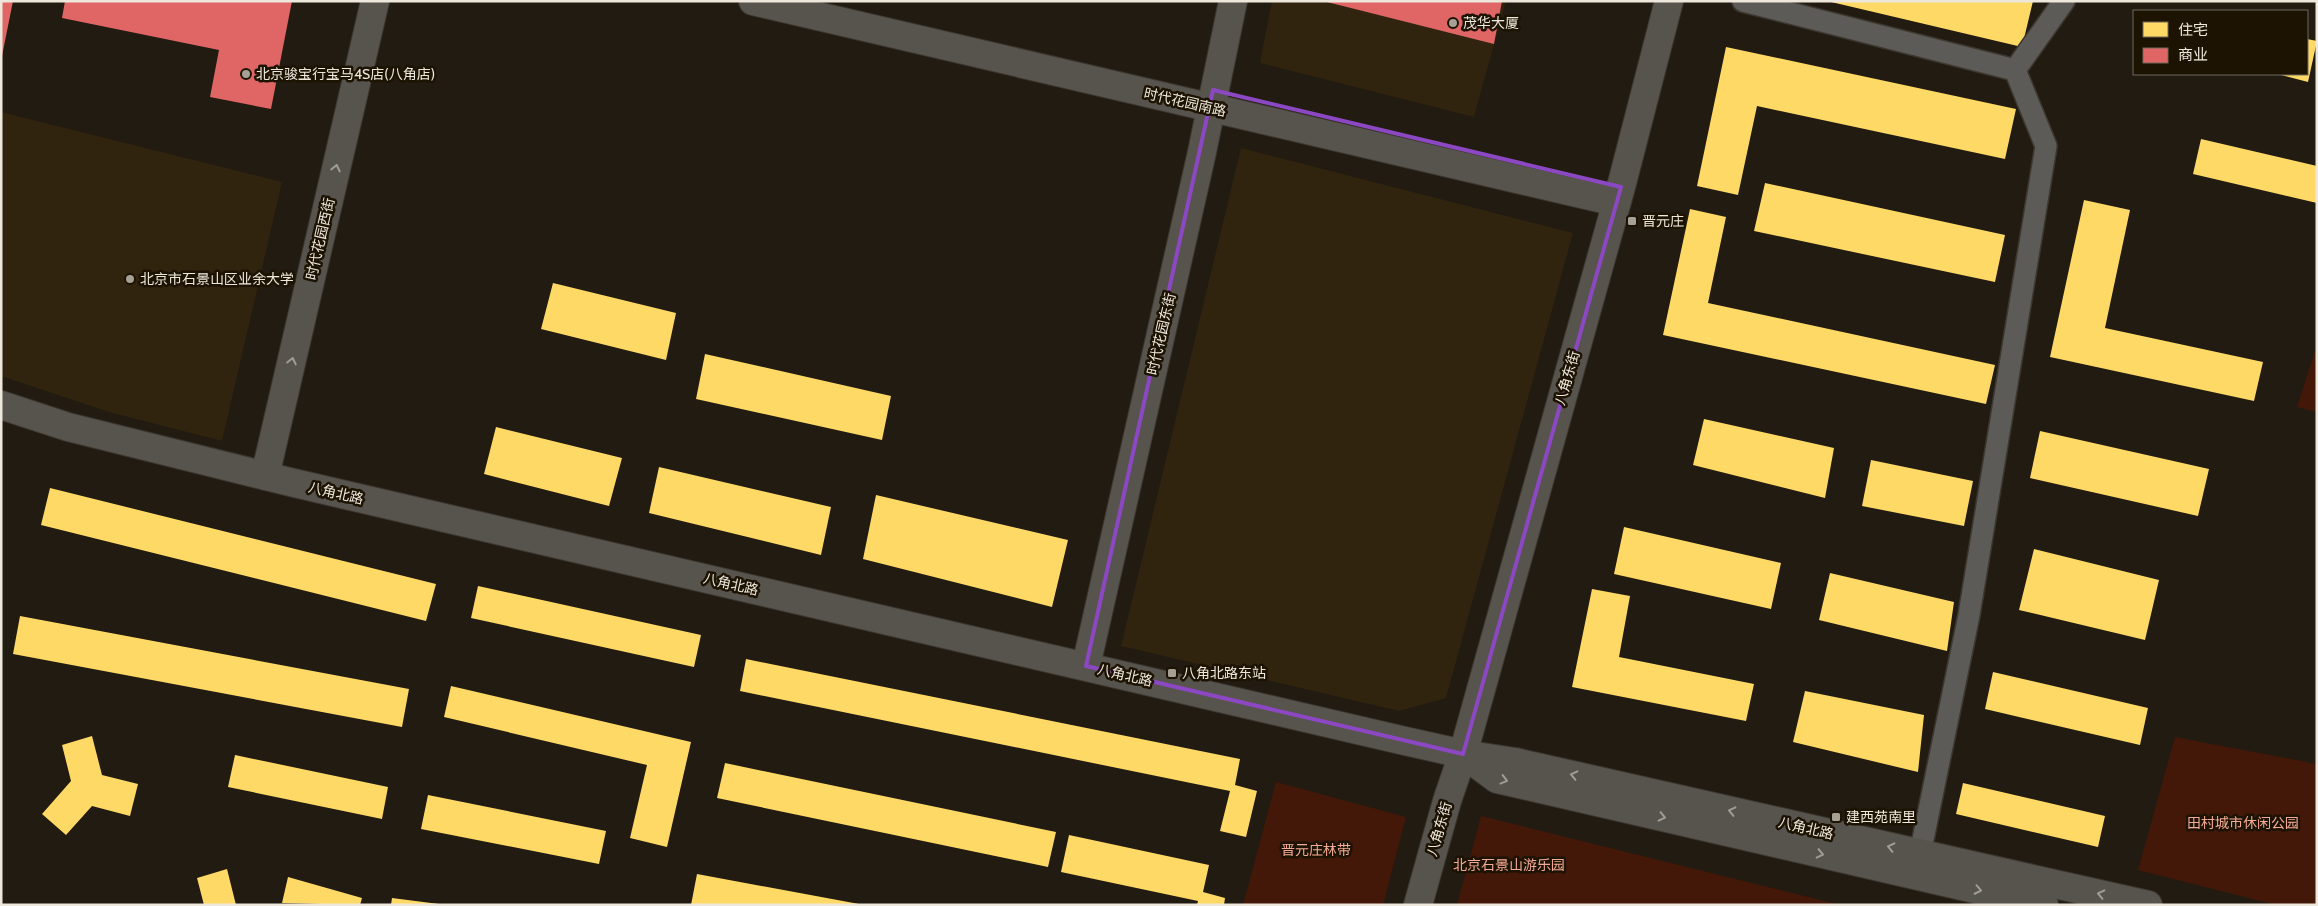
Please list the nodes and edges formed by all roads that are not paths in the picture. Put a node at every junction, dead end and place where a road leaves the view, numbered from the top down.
1 (356, 1) edge
2 (375, 1) edge
3 (753, 1) edge
4 (803, 1) edge
5 (1233, 1) edge
6 (1669, 1) edge
7 (1743, 1) edge
8 (2064, 1) edge
9 (2015, 70) junction
10 (1212, 99) junction
11 (1618, 195) junction
12 (1, 405) edge
13 (258, 474) junction
14 (1086, 666) junction
15 (1463, 754) junction
16 (1920, 854) junction
17 (1418, 905) edge
18 (1436, 905) edge
19 (2044, 905) edge
20 (2148, 905) edge

1 - 13 street, 时代花园西街
13 -> 2 street, 时代花园西街
3 - 10 street, 时代花园南路
4 - 10 street, 时代花园南路
5 - 10 street, 时代花园东街
6 - 11 street, 八角东街
7 - 9 street
8 - 9 street
9 - 16 street
10 - 11 street, 时代花园南路
10 - 14 street, 时代花园东街
11 - 15 street, 八角东街
12 - 13 street, 八角北路
13 - 14 street, 八角北路
14 - 15 street, 八角北路
16 -> 15 street, 八角北路
15 - 17 street, 八角东街
15 - 18 street, 八角东街
15 -> 19 street, 八角北路
20 -> 16 street, 八角北路

